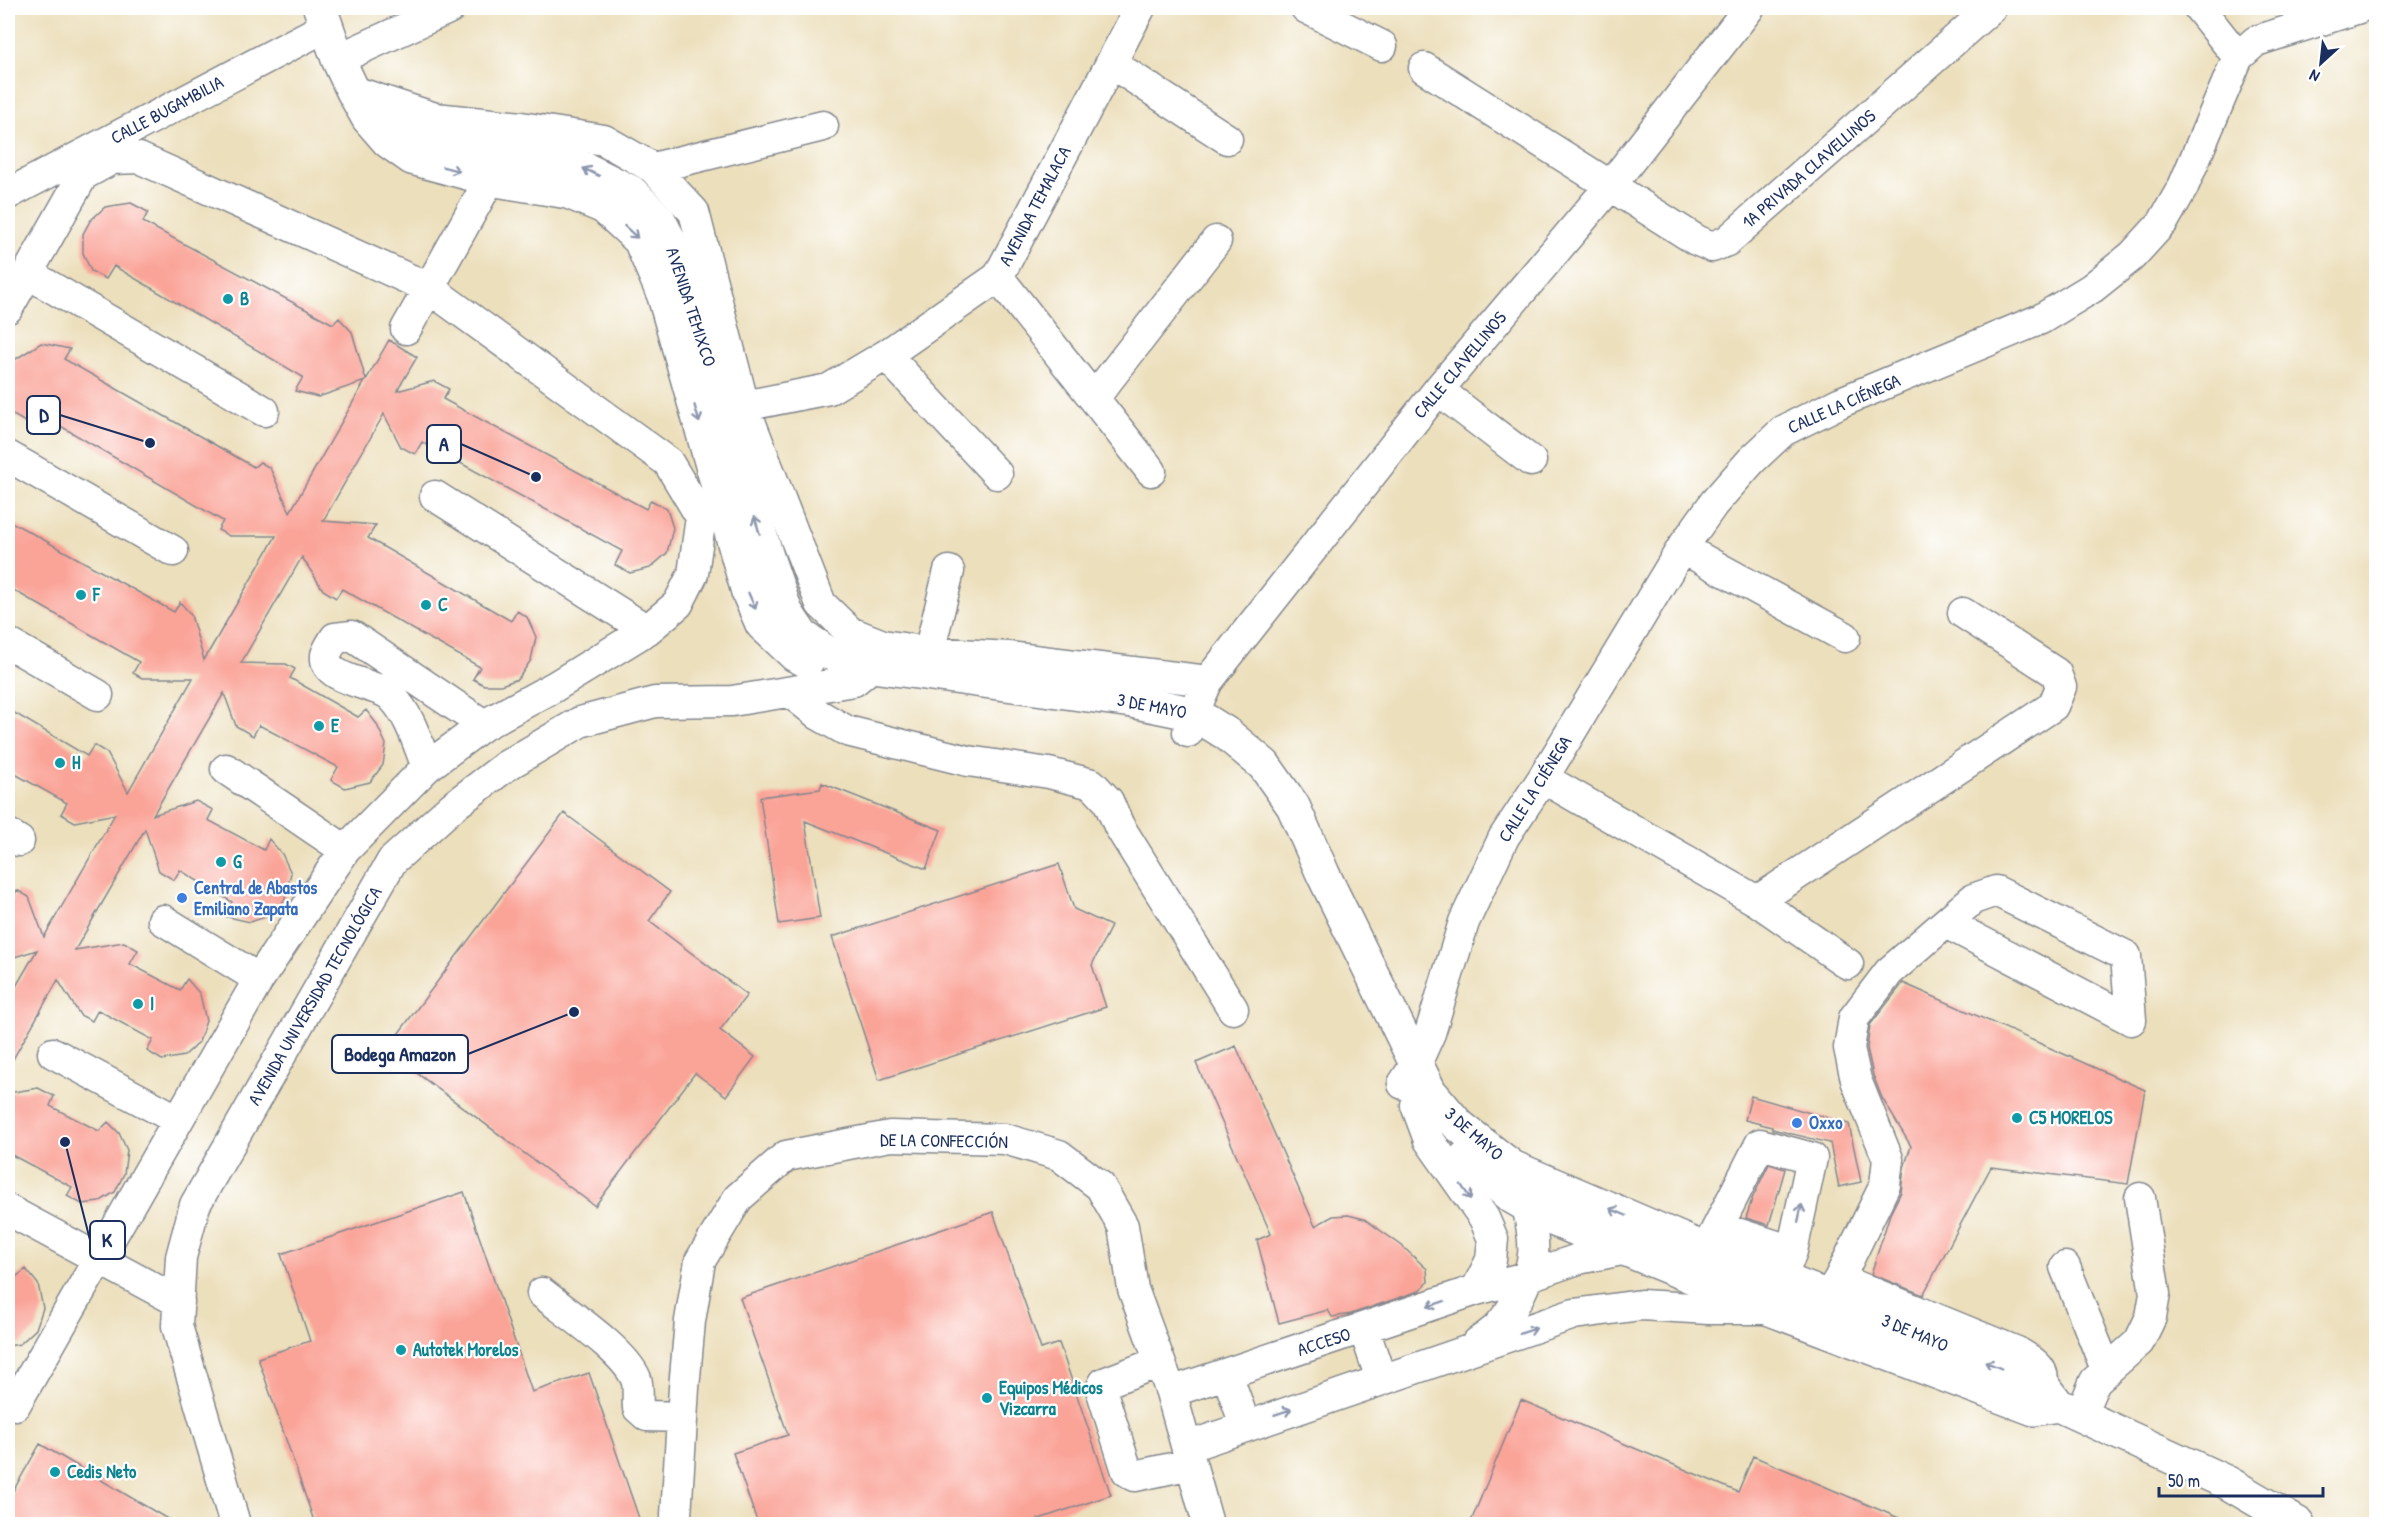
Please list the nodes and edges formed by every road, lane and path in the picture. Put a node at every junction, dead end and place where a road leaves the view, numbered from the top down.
1 (450, 8) edge
2 (1140, 8) edge
3 (1306, 8) edge
4 (1991, 8) edge
5 (2199, 8) edge
6 (2359, 8) edge
7 (1738, 10) edge
8 (324, 17) edge
9 (1382, 46) dead end
10 (2238, 57) junction
11 (338, 59) junction
12 (1111, 63) junction
13 (1424, 68) dead end
14 (361, 105) junction
15 (823, 126) dead end
16 (1227, 139) dead end
17 (495, 166) junction
18 (653, 168) junction
19 (83, 175) junction
20 (1611, 185) junction
21 (8, 194) edge
22 (8, 215) edge
23 (1216, 241) dead end
24 (27, 273) junction
25 (998, 277) junction
26 (429, 288) junction
27 (8, 308) edge
28 (406, 329) dead end
29 (886, 355) junction
30 (1438, 390) junction
31 (1094, 398) junction
32 (744, 406) junction
33 (264, 411) dead end
34 (8, 456) edge
35 (1531, 461) dead end
36 (1151, 471) dead end
37 (996, 474) dead end
38 (435, 496) dead end
39 (1682, 548) junction
40 (172, 551) dead end
41 (949, 571) dead end
42 (1963, 613) dead end
43 (647, 630) junction
44 (802, 636) joint
45 (1845, 637) dead end
46 (8, 643) edge
47 (927, 663) junction
48 (870, 664) junction
49 (1208, 681) junction
50 (790, 692) junction
51 (98, 695) dead end
52 (1192, 723) junction
53 (484, 725) junction
54 (427, 767) junction
55 (226, 769) dead end
56 (1543, 778) junction
57 (345, 850) junction
58 (1756, 901) junction
59 (163, 920) dead end
60 (1946, 923) junction
61 (1848, 964) dead end
62 (259, 979) junction
63 (1233, 1010) dead end
64 (53, 1053) dead end
65 (1412, 1085) junction
66 (178, 1120) junction
67 (1518, 1170) junction
68 (2140, 1198) dead end
69 (1528, 1206) junction
70 (8, 1210) edge
71 (1673, 1235) junction
72 (1628, 1249) junction
73 (1705, 1251) junction
74 (98, 1259) junction
75 (1787, 1265) junction
76 (2065, 1267) dead end
77 (1526, 1277) junction
78 (1833, 1288) junction
79 (1476, 1290) junction
80 (542, 1293) dead end
81 (178, 1302) junction
82 (1770, 1309) junction
83 (1806, 1322) junction
84 (1364, 1329) junction
85 (1468, 1350) junction
86 (1159, 1362) junction
87 (2106, 1370) junction
88 (1227, 1374) junction
89 (1381, 1379) junction
90 (1171, 1392) junction
91 (8, 1400) edge
92 (2054, 1404) junction
93 (682, 1417) junction
94 (1245, 1425) junction
95 (1189, 1455) junction
96 (235, 1524) edge
97 (678, 1524) edge
98 (1208, 1524) edge
99 (2298, 1524) edge

1 - 11 street
2 - 12 street, AVENIDA TEMALACA
3 - 9 street
4 - 20 street, 1A PRIVADA CLAVELLINOS
5 - 10 street
6 - 10 street, CALLE LA CIÉNEGA
7 - 20 street, CALLE CLAVELLINOS
8 - 11 main road
8 - 21 street, CALLE BUGAMBILIA
10 - 39 street, CALLE LA CIÉNEGA
11 - 14 main road
12 - 16 street
12 - 25 street, AVENIDA TEMALACA
13 - 20 street, 1A PRIVADA CLAVELLINOS
14 - 17 main road, AVENIDA TEMIXCO
14 - 18 street
15 - 18 street
17 - 26 street
44 -> 17 main road, AVENIDA TEMIXCO
17 -> 48 main road
18 - 32 street
19 - 22 street
19 - 24 street
19 - 26 street
20 - 30 street, CALLE CLAVELLINOS
23 - 31 street
24 - 27 street
24 - 33 street
25 - 29 street, AVENIDA TEMALACA
25 - 31 street
26 - 28 street
26 - 43 street
29 - 32 street, AVENIDA TEMALACA
29 - 37 street
30 - 35 street
30 - 49 street, CALLE CLAVELLINOS
31 - 36 street
32 - 48 street
34 - 40 street
38 - 43 street
39 - 45 street
39 - 56 street, CALLE LA CIÉNEGA
41 - 47 street
42 - 58 street
43 - 53 street
44 - 48 main road, 3 DE MAYO
46 - 51 street
47 - 48 main road, 3 DE MAYO
47 - 49 street
47 - 52 main road, 3 DE MAYO
48 - 50 street, AVENIDA UNIVERSIDAD TECNOLÓGICA
48 - 52 main road
49 - 52 street, CALLE CLAVELLINOS
50 - 63 street
50 - 81 street, AVENIDA UNIVERSIDAD TECNOLÓGICA
52 - 65 main road, 3 DE MAYO
53 - 54 street
53 - 54 street
54 - 57 street
55 - 57 street
56 - 58 street
56 - 65 street, CALLE LA CIÉNEGA
57 - 62 street
58 - 61 street
59 - 62 street
60 - 60 street
60 - 78 street
62 - 66 street
64 - 66 street
65 - 67 main road, 3 DE MAYO
65 - 69 main road
65 -> 79 street
66 - 74 street
67 - 69 street
71 -> 67 main road, 3 DE MAYO
68 - 87 street
69 - 72 main road
69 - 77 street
70 - 74 street
71 - 72 street, ACCESO
71 - 73 main road, 3 DE MAYO
72 - 73 main road
72 - 77 street, ACCESO
73 - 75 main road, 3 DE MAYO
75 -> 73 street
73 - 82 main road
74 - 81 street
74 - 91 street
75 - 78 main road, 3 DE MAYO
75 - 82 street
76 - 87 street
77 - 79 street, ACCESO
77 - 85 street
78 - 83 street
78 - 92 main road, 3 DE MAYO
79 -> 84 street, ACCESO
80 - 93 street
81 - 96 street, AVENIDA UNIVERSIDAD TECNOLÓGICA
82 - 83 main road
85 -> 82 street
83 - 92 main road
84 - 88 street, ACCESO
84 - 89 street
85 - 89 street
86 - 90 street, DE LA CONFECCIÓN
86 - 93 street, DE LA CONFECCIÓN
86 - 95 street
87 - 92 street
88 - 90 street, ACCESO
88 - 94 street
94 -> 89 street
90 - 95 street, DE LA CONFECCIÓN
92 - 99 main road, 3 DE MAYO
93 - 97 street, DE LA CONFECCIÓN
94 - 95 street
95 - 98 street, DE LA CONFECCIÓN

